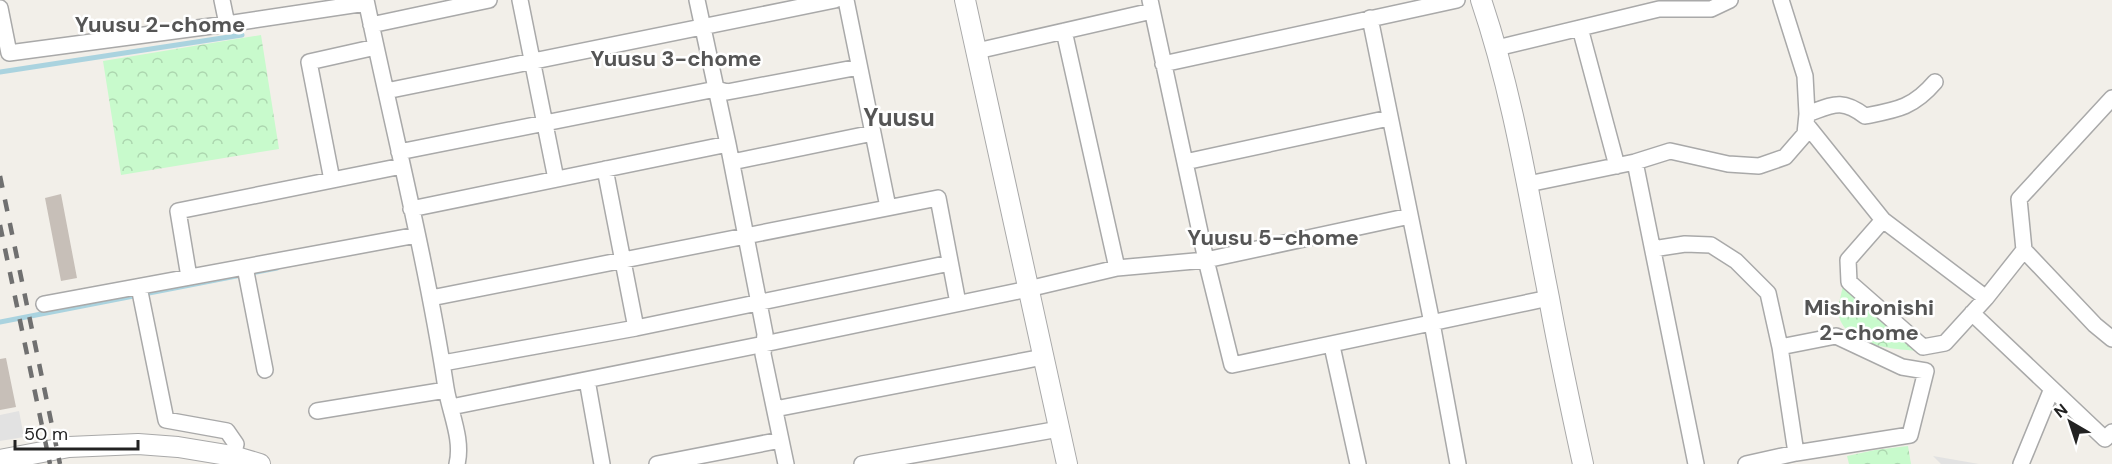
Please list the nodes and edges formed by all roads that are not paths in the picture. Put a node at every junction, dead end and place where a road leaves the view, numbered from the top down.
1 (222, 0) edge
2 (489, 0) edge
3 (520, 0) edge
4 (697, 0) edge
5 (835, 0) edge
6 (846, 0) edge
7 (965, 0) edge
8 (1457, 0) edge
9 (1481, 0) edge
10 (1730, 0) edge
11 (1781, 0) edge
12 (366, 2) edge
13 (1151, 6) edge
14 (0, 8) edge
15 (1370, 18) junction
16 (227, 24) junction
17 (371, 25) junction
18 (702, 27) junction
19 (1580, 28) junction
20 (1064, 32) junction
21 (376, 47) junction
22 (1497, 48) junction
23 (977, 51) junction
24 (531, 61) junction
25 (1163, 64) junction
26 (859, 67) junction
27 (1935, 82) dead end
28 (716, 89) junction
29 (386, 91) junction
30 (2112, 98) edge
31 (1389, 118) junction
32 (1806, 119) junction
33 (546, 122) junction
34 (873, 133) junction
35 (728, 144) junction
36 (401, 159) junction
37 (732, 162) junction
38 (1185, 162) junction
39 (1635, 162) junction
40 (1617, 166) junction
41 (605, 169) junction
42 (556, 179) junction
43 (332, 180) junction
44 (1528, 184) junction
45 (888, 207) junction
46 (411, 209) junction
47 (1410, 216) junction
48 (1883, 220) junction
49 (417, 235) junction
50 (746, 237) junction
51 (1653, 249) junction
52 (2024, 250) junction
53 (1206, 260) junction
54 (623, 261) junction
55 (950, 263) junction
56 (245, 267) junction
57 (1117, 268) junction
58 (189, 278) junction
59 (139, 287) junction
60 (1028, 289) junction
61 (431, 298) junction
62 (1549, 298) junction
63 (1986, 298) junction
64 (759, 301) junction
65 (958, 303) junction
66 (44, 304) dead end
67 (1971, 313) junction
68 (1432, 322) junction
69 (636, 328) junction
70 (2112, 339) edge
71 (764, 344) junction
72 (1332, 345) junction
73 (1780, 347) junction
74 (1043, 357) junction
75 (443, 363) junction
76 (265, 370) dead end
77 (587, 380) junction
78 (446, 390) junction
79 (2051, 391) junction
80 (450, 407) junction
81 (775, 410) junction
82 (317, 411) dead end
83 (1059, 429) junction
84 (2112, 432) edge
85 (781, 440) junction
86 (1796, 453) junction
87 (233, 456) junction
88 (0, 460) edge
89 (260, 464) edge
90 (457, 464) edge
91 (602, 464) edge
92 (657, 464) edge
93 (786, 464) edge
94 (862, 464) edge
95 (1067, 464) edge
96 (1358, 464) edge
97 (1458, 464) edge
98 (1583, 464) edge
99 (1696, 464) edge
100 (1746, 464) edge
101 (2021, 464) edge

1 - 16 street
2 - 17 street
3 - 24 street
4 - 18 street
5 - 18 street
6 - 26 street
7 - 23 street
8 - 15 street
9 - 22 street
10 - 19 street
11 - 32 street
12 - 16 street
12 - 17 street
13 - 20 street
13 - 25 street
14 - 16 street
15 - 25 street
15 - 31 street
17 - 21 street
18 - 24 street
18 - 28 street
19 - 22 street
19 - 40 street
20 - 23 street
20 - 57 street
21 - 29 street
21 - 43 street
22 - 44 street
23 - 60 street
24 - 29 street
24 - 33 street
25 - 38 street
26 - 28 street
26 - 34 street
27 - 32 street
28 - 33 street
28 - 35 street
29 - 36 street
30 - 52 street
31 - 38 street
31 - 47 street
32 - 39 street
32 - 48 street
33 - 36 street
33 - 42 street
34 - 37 street
34 - 45 street
35 - 37 street
35 - 41 street
36 - 43 street
36 - 46 street
37 - 50 street
38 - 53 street
39 - 40 street
39 - 51 street
40 - 44 street
41 - 42 street
41 - 54 street
42 - 46 street
43 - 58 street
44 - 62 street
45 - 50 street
45 - 55 street
46 - 49 street
47 - 53 street
47 - 68 street
48 - 63 street
48 - 67 street
49 - 56 street
49 - 61 street
50 - 54 street
50 - 64 street
51 - 73 street
51 - 99 street
52 - 63 street
52 - 70 street
53 - 57 street
53 - 72 street
54 - 61 street
54 - 69 street
55 - 64 street
55 - 65 street
56 - 58 street
56 - 76 street
57 - 60 street
58 - 59 street
59 - 66 street
59 - 87 street
60 - 65 street
60 - 74 street
61 - 75 street
62 - 68 street
62 - 98 street
63 - 67 street
64 - 69 street
64 - 71 street
65 - 71 street
67 - 79 street
68 - 72 street
68 - 97 street
69 - 75 street
71 - 77 street
71 - 81 street
72 - 96 street
73 - 86 street
73 - 86 street
74 - 81 street
74 - 83 street
75 - 78 street
77 - 80 street
77 - 91 street
78 - 80 street
78 - 82 street
79 - 84 street
79 - 101 street
80 - 90 street
81 - 85 street
83 - 94 street
83 - 95 street
85 - 92 street
85 - 93 street
86 - 100 street
87 - 88 street
87 - 89 street

